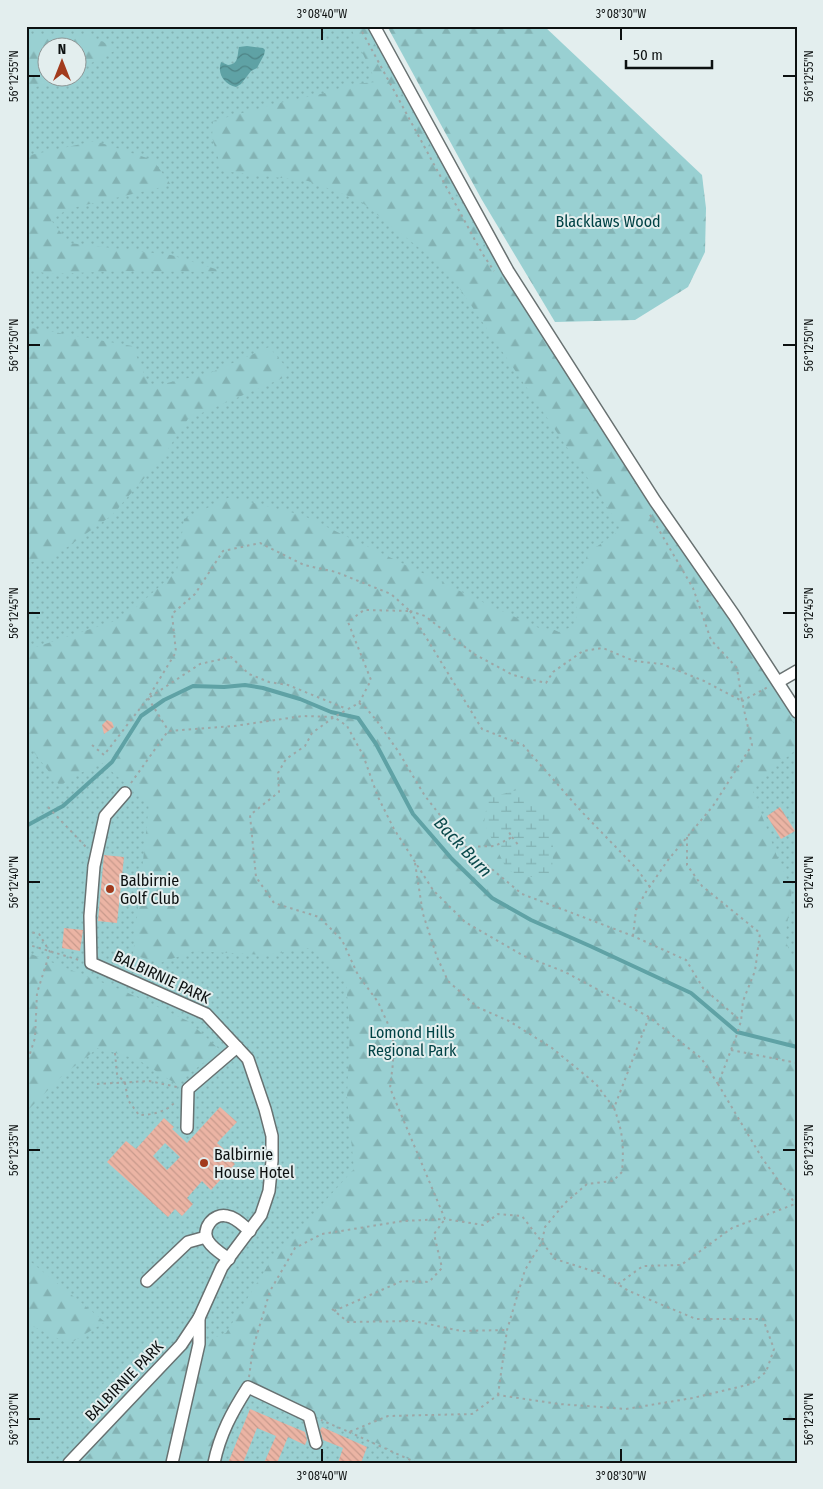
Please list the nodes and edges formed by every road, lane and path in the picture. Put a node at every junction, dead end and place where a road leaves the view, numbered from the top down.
1 (358, 26) edge
2 (374, 26) edge
3 (493, 270) dead end
4 (644, 506) dead end
5 (410, 611) junction
6 (797, 671) edge
7 (778, 682) junction
8 (148, 698) junction
9 (742, 701) junction
10 (359, 702) junction
11 (347, 709) junction
12 (797, 712) edge
13 (334, 717) junction
14 (168, 731) junction
15 (92, 745) dead end
16 (125, 793) joint
17 (48, 807) dead end
18 (507, 828) dead end
19 (512, 837) junction
20 (687, 837) junction
21 (465, 846) junction
22 (519, 846) dead end
23 (96, 857) junction
24 (415, 861) junction
25 (650, 887) junction
26 (26, 931) edge
27 (633, 936) junction
28 (26, 944) edge
29 (50, 952) junction
30 (91, 963) junction
31 (649, 1017) junction
32 (741, 1021) junction
33 (237, 1047) junction
34 (731, 1050) junction
35 (115, 1053) dead end
36 (797, 1063) edge
37 (26, 1066) edge
38 (125, 1082) junction
39 (98, 1084) dead end
40 (718, 1084) junction
41 (188, 1088) junction
42 (614, 1108) junction
43 (187, 1128) dead end
44 (796, 1205) edge
45 (445, 1219) junction
46 (250, 1231) junction
47 (206, 1237) junction
48 (542, 1242) junction
49 (229, 1259) junction
50 (147, 1281) dead end
51 (618, 1284) junction
52 (199, 1318) junction
53 (507, 1330) junction
54 (248, 1387) junction
55 (498, 1395) junction
56 (310, 1416) junction
57 (349, 1432) junction
58 (316, 1443) dead end
59 (69, 1463) edge
60 (172, 1463) edge
61 (214, 1463) edge
62 (417, 1463) edge

1 - 3 path
2 - 7 street
4 - 9 path
5 - 8 path
5 - 9 path
5 - 10 path
5 - 25 path
6 - 7 street
7 - 9 path
7 - 12 street
8 - 11 path
8 - 14 path
8 - 15 path
9 - 20 path
10 - 11 path
10 - 21 path
11 - 13 path
13 - 14 path
13 - 24 path
13 - 45 path
14 - 16 path
16 - 23 street
17 - 23 path
18 - 19 path
19 - 21 path
19 - 22 path
20 - 25 path
20 - 32 path
21 - 27 path
23 - 30 street
24 - 31 path
24 - 42 path
25 - 27 path
26 - 29 path
27 - 32 path
28 - 29 path
29 - 30 path
29 - 37 path
30 - 33 street, BALBIRNIE PARK
31 - 40 path
31 - 42 path
32 - 34 path
33 - 41 street
33 - 46 street, BALBIRNIE PARK
34 - 36 path
34 - 40 path
35 - 38 path
38 - 39 path
38 - 41 path
38 - 41 path
40 - 44 path
41 - 43 street
42 - 48 path
44 - 51 path
45 - 48 path
45 - 53 path
45 - 54 path
46 - 47 street
46 - 49 street, BALBIRNIE PARK
47 - 49 street
47 - 50 street
48 - 51 path
48 - 53 path
49 - 52 street, BALBIRNIE PARK
51 - 55 path
52 - 59 street, BALBIRNIE PARK
52 - 60 street, BALBIRNIE PARK
53 - 55 path
54 - 56 street
54 - 61 street
55 - 57 path
56 - 57 path
56 - 58 street
57 - 62 path

